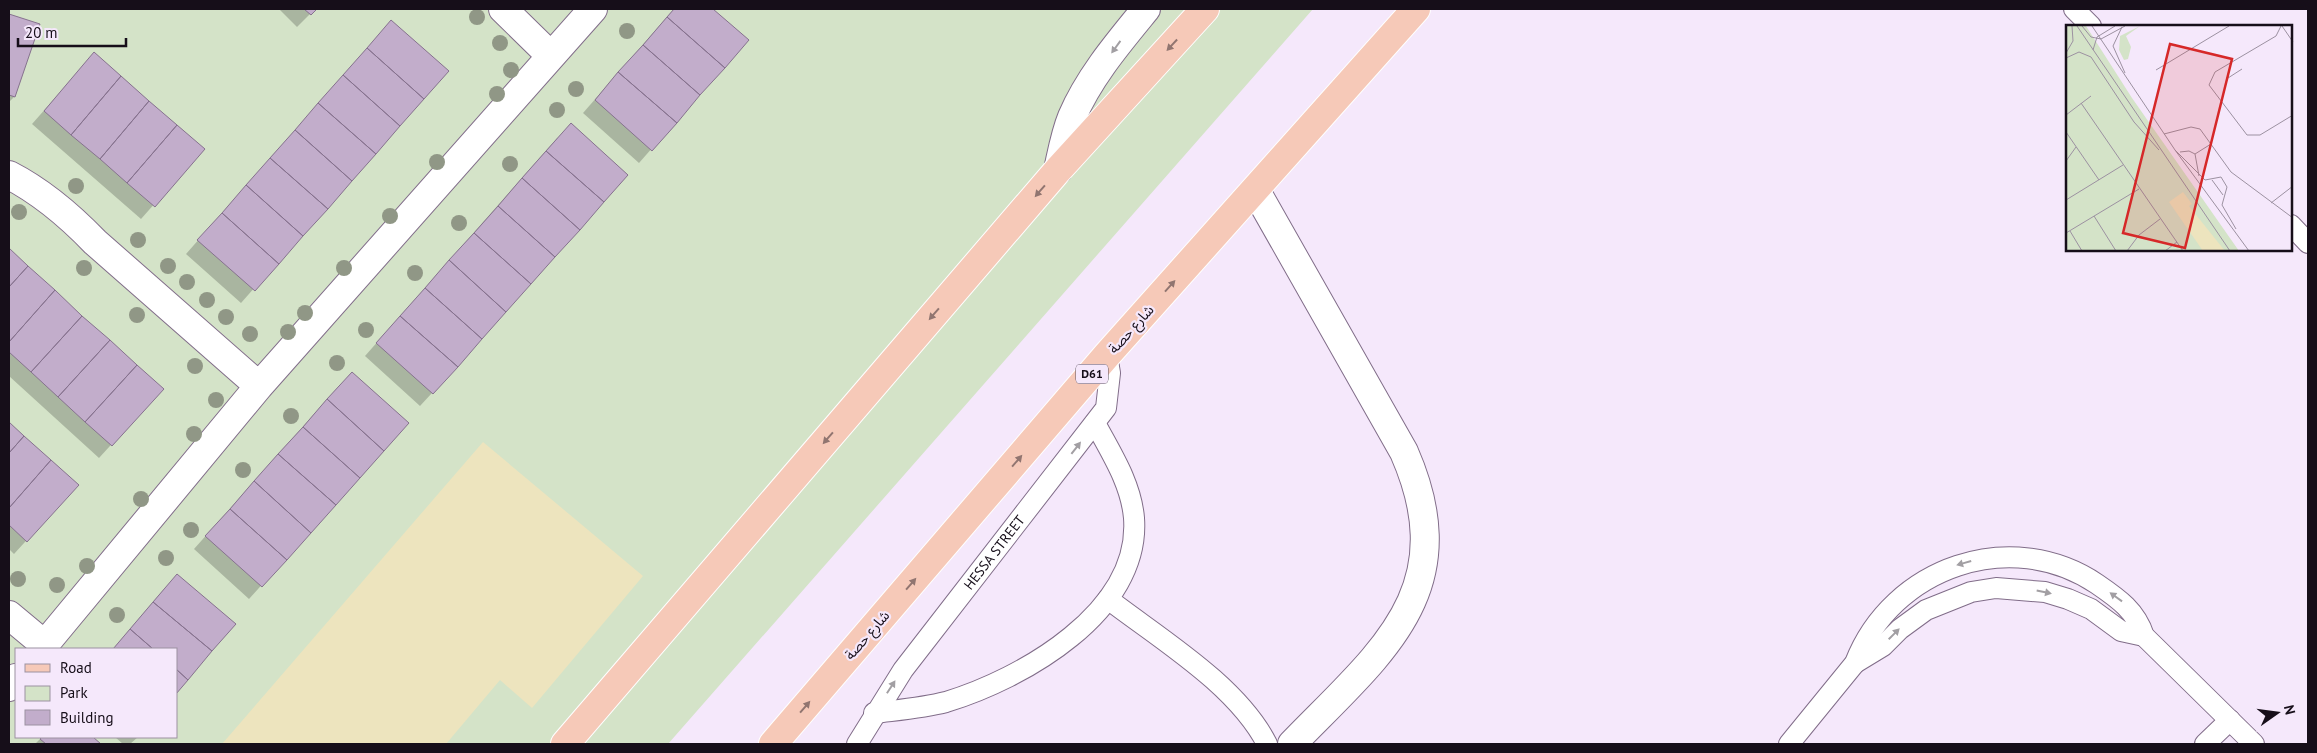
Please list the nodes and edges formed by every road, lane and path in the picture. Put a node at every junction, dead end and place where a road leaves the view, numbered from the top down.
1 (503, 9) edge
2 (593, 9) edge
3 (1146, 9) edge
4 (1205, 9) edge
5 (1416, 9) edge
6 (2074, 9) edge
7 (2090, 25) edge
8 (551, 56) junction
9 (1058, 170) junction
10 (9, 175) edge
11 (1256, 191) junction
12 (2292, 226) edge
13 (2308, 243) edge
14 (1107, 355) junction
15 (259, 386) junction
16 (1095, 423) junction
17 (1108, 599) junction
18 (9, 615) edge
19 (2144, 636) junction
20 (43, 647) edge
21 (1855, 663) junction
22 (874, 714) junction
23 (2230, 720) junction
24 (566, 744) edge
25 (774, 744) edge
26 (857, 744) edge
27 (1267, 744) edge
28 (1292, 744) edge
29 (1789, 744) edge
30 (2205, 744) edge
31 (2254, 744) edge

1 - 8 street
2 - 8 street
3 -> 9 street
4 -> 9 main road
5 - 11 main road, شارع حصة / D61
6 - 7 lane
8 - 15 street
9 -> 24 main road
10 - 15 street
14 -> 11 main road, شارع حصة / D61
11 - 28 street
12 - 13 lane
14 - 16 lane, HESSA STREET
25 -> 14 main road, شارع حصة / D61
15 - 20 street
16 - 17 lane
22 -> 16 lane, HESSA STREET
17 - 22 lane
17 - 27 lane
18 - 20 street
21 -> 19 lane
19 -> 21 lane
19 - 23 lane
21 - 29 lane
22 - 26 lane, HESSA STREET
23 - 30 lane
23 - 31 lane

